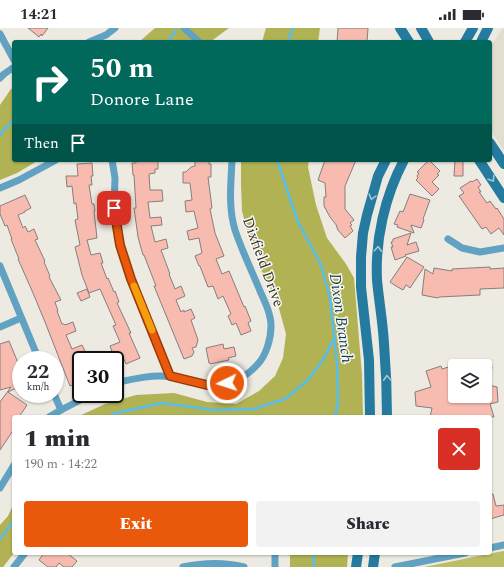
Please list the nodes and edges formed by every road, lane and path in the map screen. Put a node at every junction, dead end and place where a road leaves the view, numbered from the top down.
1 (115, 28) edge
2 (184, 28) edge
3 (400, 28) edge
4 (421, 28) edge
5 (473, 28) edge
6 (488, 28) edge
7 (0, 34) edge
8 (94, 40) edge
9 (197, 40) edge
10 (408, 40) edge
11 (428, 40) edge
12 (466, 40) edge
13 (482, 40) edge
14 (12, 56) edge
15 (12, 68) edge
16 (0, 78) edge
17 (492, 145) edge
18 (52, 162) edge
19 (112, 162) edge
20 (232, 162) edge
21 (385, 162) edge
22 (403, 162) edge
23 (480, 162) edge
24 (504, 164) edge
25 (0, 188) edge
26 (504, 198) edge
27 (448, 239) dead end
28 (504, 248) edge
29 (0, 266) edge
30 (21, 318) junction
31 (0, 327) edge
32 (35, 351) edge
33 (170, 376) junction
34 (124, 381) edge
35 (58, 403) edge
36 (75, 403) edge
37 (61, 410) junction
38 (52, 415) edge
39 (370, 415) edge
40 (387, 415) edge
41 (12, 468) edge
42 (0, 488) edge
43 (504, 545) edge
44 (492, 548) edge
45 (23, 555) edge
46 (275, 555) edge
47 (358, 555) edge
48 (375, 555) edge
49 (455, 555) edge
50 (14, 567) edge
51 (183, 567) edge
52 (244, 567) edge
53 (274, 567) edge
54 (356, 567) edge
55 (373, 567) edge
56 (395, 567) edge

1 - 8 street
2 - 9 street
3 - 10 main road
4 - 11 main road
5 - 12 main road
6 - 13 main road
7 - 14 street
15 - 16 street
17 - 24 main road
18 - 25 street
19 - 33 street
20 - 33 street, Dixfield Drive
21 -> 39 main road
40 -> 22 main road
23 -> 26 main road
27 - 28 street
29 - 30 street
30 - 31 street
30 - 32 street
33 - 34 street, Dixfield Drive
35 - 37 street
36 - 37 street
37 - 38 street
41 - 42 street
43 - 44 street
45 - 50 street
46 - 53 street
47 - 54 main road
48 - 55 main road
49 - 56 street
51 - 52 street

